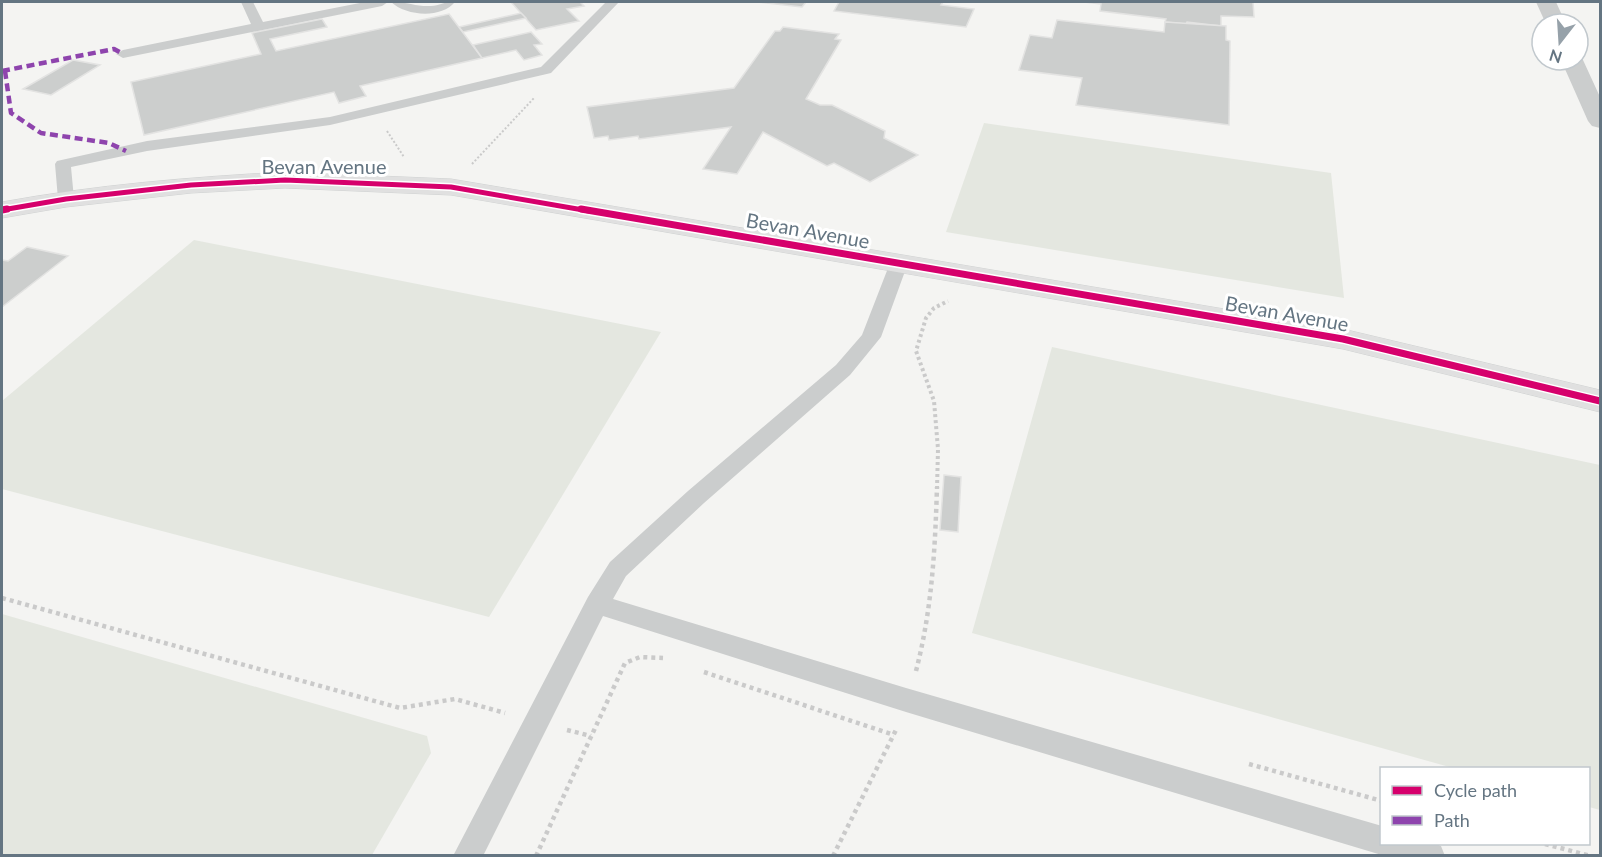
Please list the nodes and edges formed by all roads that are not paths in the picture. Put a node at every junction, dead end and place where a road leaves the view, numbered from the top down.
1 (247, 2) edge
2 (304, 2) edge
3 (382, 2) edge
4 (397, 2) edge
5 (449, 2) edge
6 (614, 2) edge
7 (311, 16) junction
8 (258, 26) junction
9 (123, 54) dead end
10 (1577, 72) edge
11 (1600, 122) edge
12 (66, 200) junction
13 (2, 210) edge
14 (898, 263) junction
15 (1600, 401) edge
16 (597, 604) junction
17 (1380, 839) edge
18 (1398, 845) edge
19 (467, 855) edge
20 (1431, 855) edge

1 - 8 lane
2 - 7 lane
3 - 7 lane
4 - 5 lane
6 - 12 lane
7 - 8 lane
8 - 9 lane
10 - 11 street
12 - 13 street, Bevan Avenue
12 - 14 street, Bevan Avenue
14 - 15 street, Bevan Avenue
14 - 16 lane
16 - 17 lane
16 - 19 lane
18 - 20 lane

